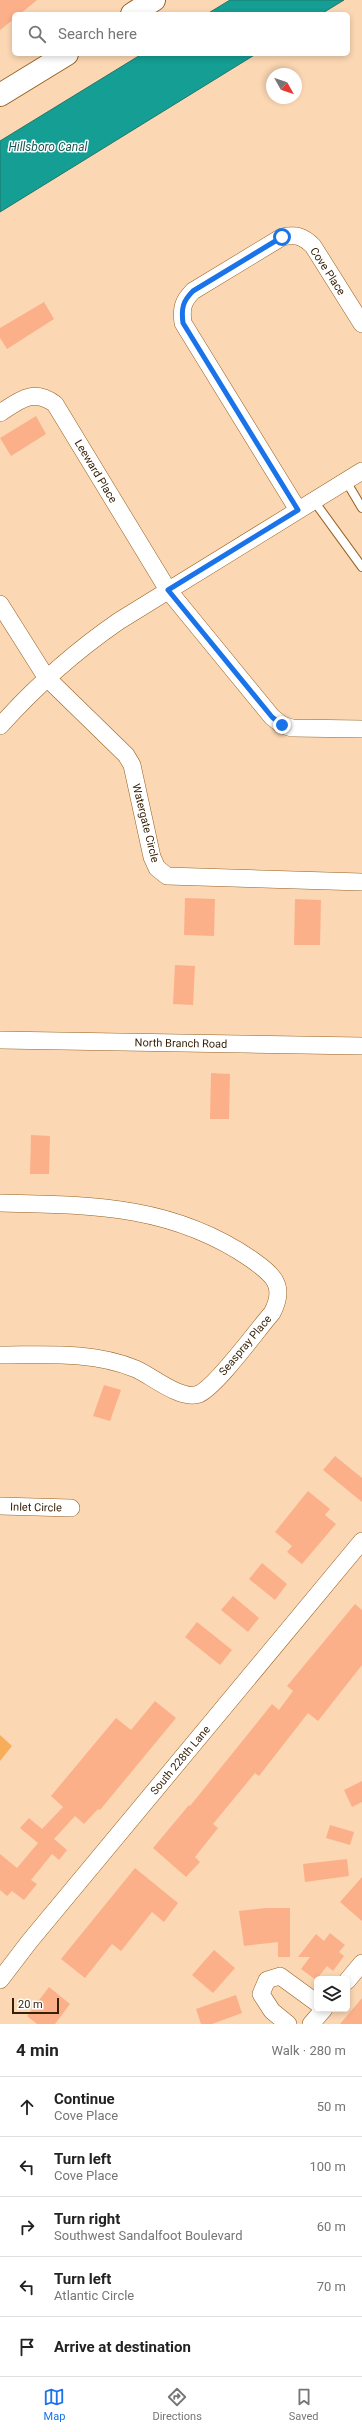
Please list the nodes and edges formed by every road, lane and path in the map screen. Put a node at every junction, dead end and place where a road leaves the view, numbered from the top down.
1 (154, 0) edge
2 (135, 12) edge
3 (64, 56) edge
4 (0, 95) edge
5 (362, 324) edge
6 (0, 413) edge
7 (362, 471) edge
8 (346, 481) junction
9 (314, 501) junction
10 (362, 508) edge
11 (298, 510) junction
12 (362, 567) edge
13 (168, 590) junction
14 (0, 604) edge
15 (46, 677) junction
16 (0, 726) edge
17 (362, 729) edge
18 (362, 882) edge
19 (0, 1040) edge
20 (362, 1046) edge
21 (0, 1203) edge
22 (0, 1355) edge
23 (0, 1506) edge
24 (71, 1508) dead end
25 (362, 1541) edge
26 (362, 1963) edge
27 (350, 1977) edge
28 (0, 1980) edge
29 (314, 2001) edge
30 (321, 2012) edge
31 (288, 2024) edge
32 (311, 2024) edge

1 - 2 main road
3 - 4 main road
5 - 11 street, Cove Place
6 - 13 street, Leeward Place
7 - 8 street
8 - 9 street
8 - 10 lane
9 - 11 street
9 - 12 lane
11 - 13 street
13 - 15 street
13 - 17 street
14 - 15 street
15 - 16 street
15 - 18 street, Watergate Circle
19 - 20 street, North Branch Road
21 - 22 street, Seaspray Place
23 - 24 street, Inlet Circle
25 - 28 street, South 228th Lane
26 - 27 street
29 - 31 street
30 - 32 street

